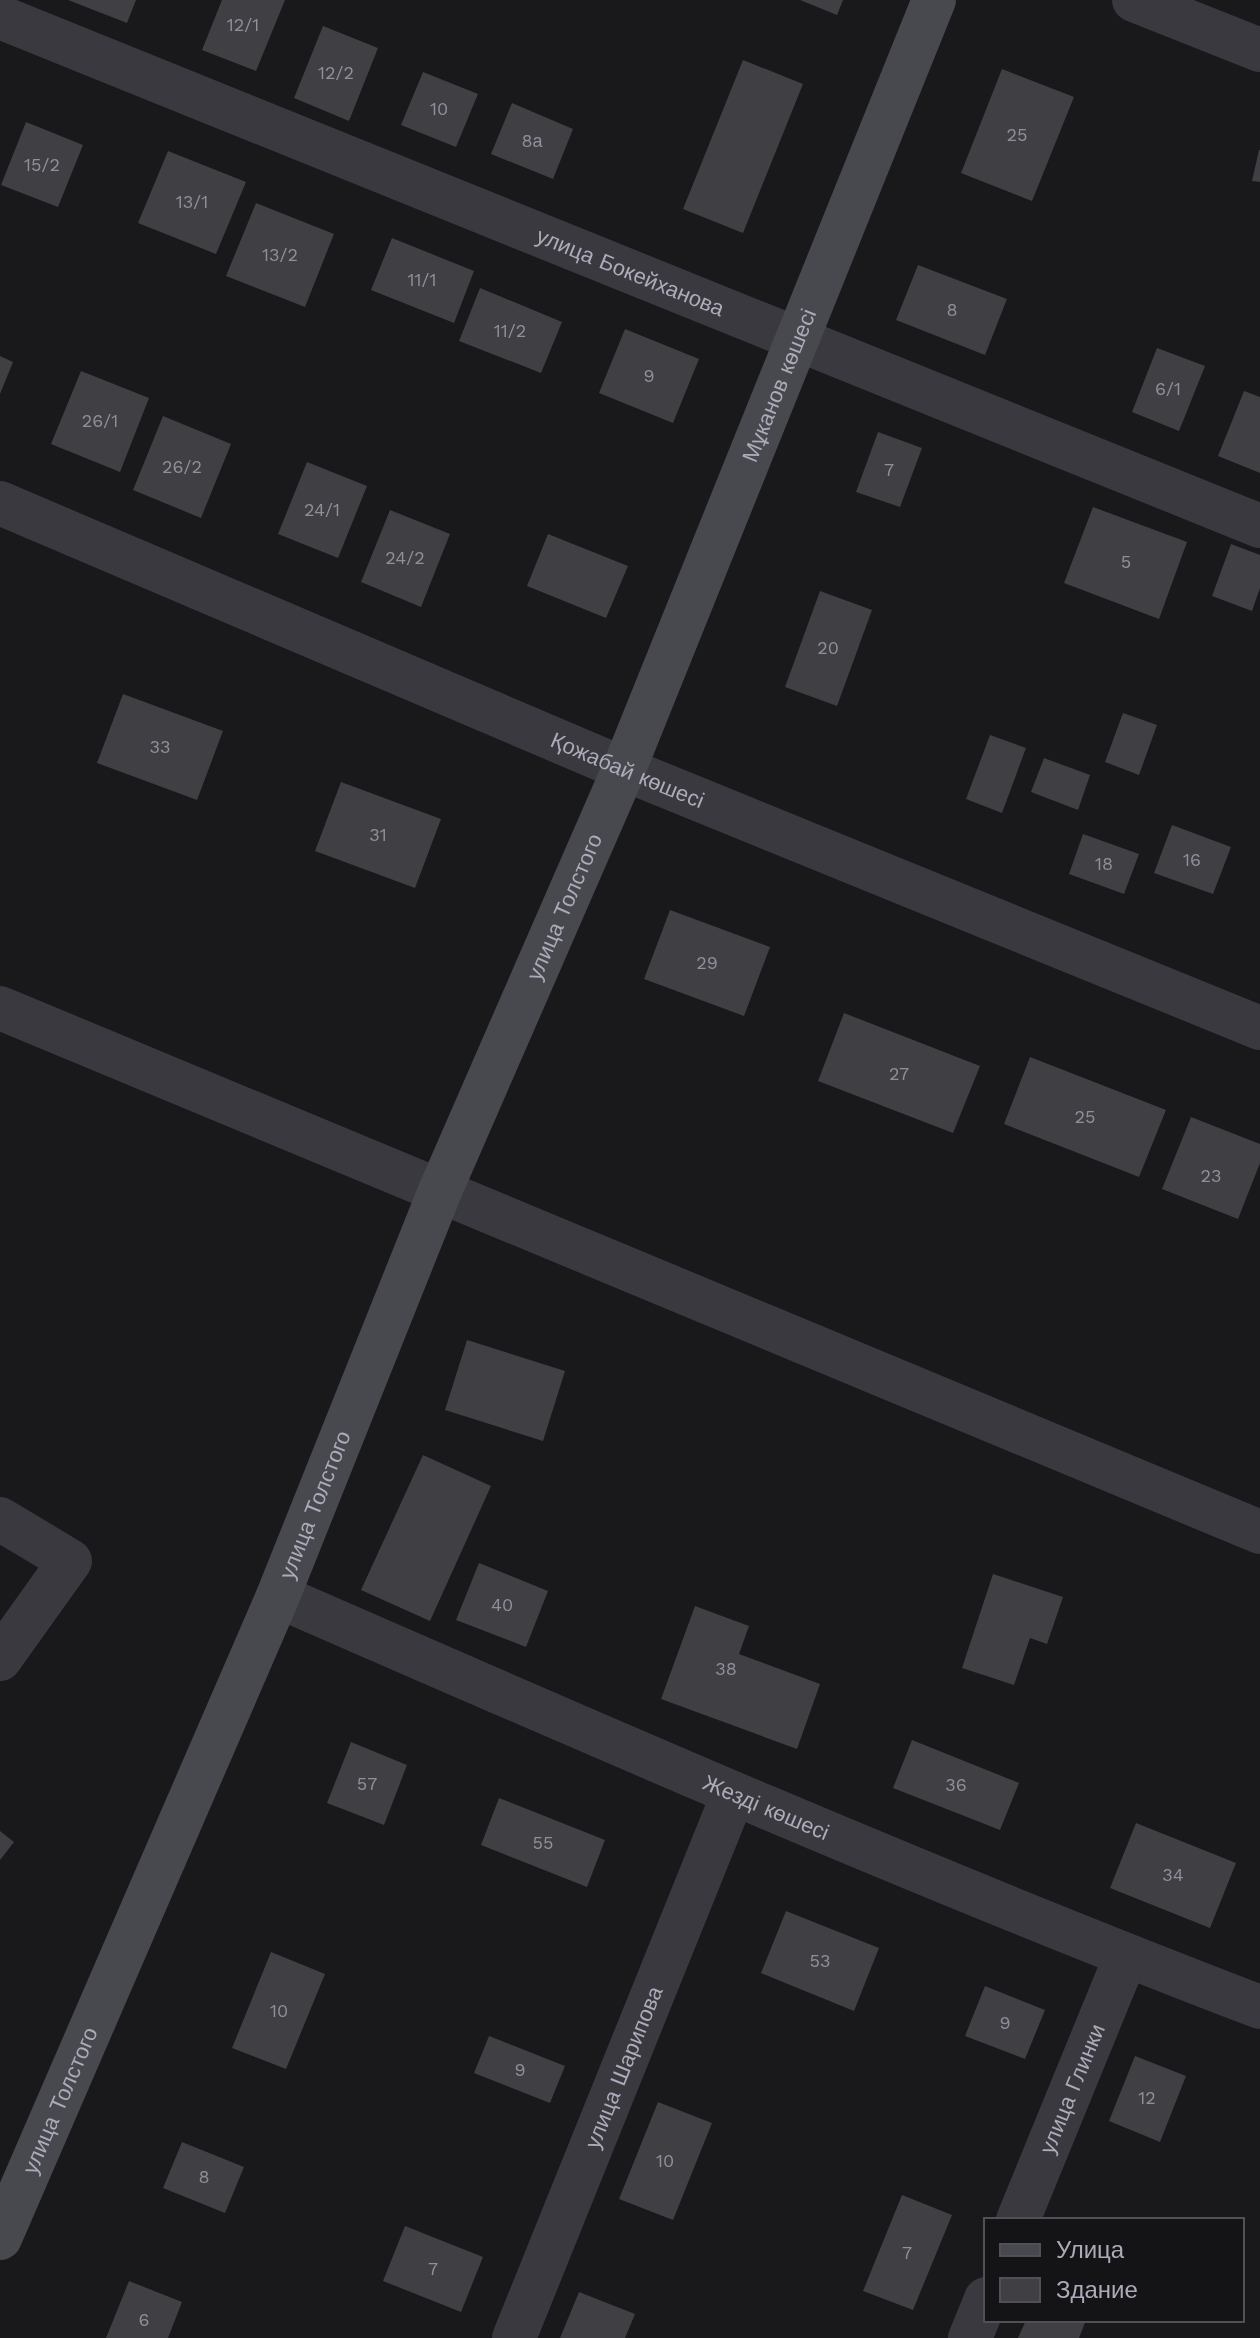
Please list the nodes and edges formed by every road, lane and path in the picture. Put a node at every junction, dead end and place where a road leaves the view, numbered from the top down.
1 (934, 0) edge
2 (1134, 0) edge
3 (0, 17) edge
4 (1260, 50) edge
5 (797, 340) junction
6 (0, 503) edge
7 (1260, 526) edge
8 (624, 769) junction
9 (0, 1008) edge
10 (1260, 1028) edge
11 (440, 1191) junction
12 (0, 1519) edge
13 (1260, 1532) edge
14 (278, 1596) junction
15 (0, 1659) edge
16 (733, 1795) junction
17 (1126, 1956) junction
18 (1260, 2007) edge
19 (1019, 2218) edge
20 (0, 2238) edge
21 (984, 2304) edge
22 (514, 2338) edge
23 (970, 2338) edge

1 - 5 street, Мұканов көшесі
2 - 4 street
3 - 5 street, улица Бокейханова
5 - 7 street, улица Бокейханова
5 - 8 street, Мұканов көшесі
6 - 8 street, Қожабай көшесі
8 - 10 street, Қожабай көшесі
8 - 11 street, улица Толстого
9 - 11 street
11 - 13 street
11 - 14 street, улица Толстого
12 - 15 street
14 - 16 street, Жезді көшесі
14 - 20 street, улица Толстого
16 - 17 street, Жезді көшесі
16 - 22 street, улица Шарипова
17 - 18 street, Жезді көшесі
17 - 19 street, улица Глинки
21 - 23 street

